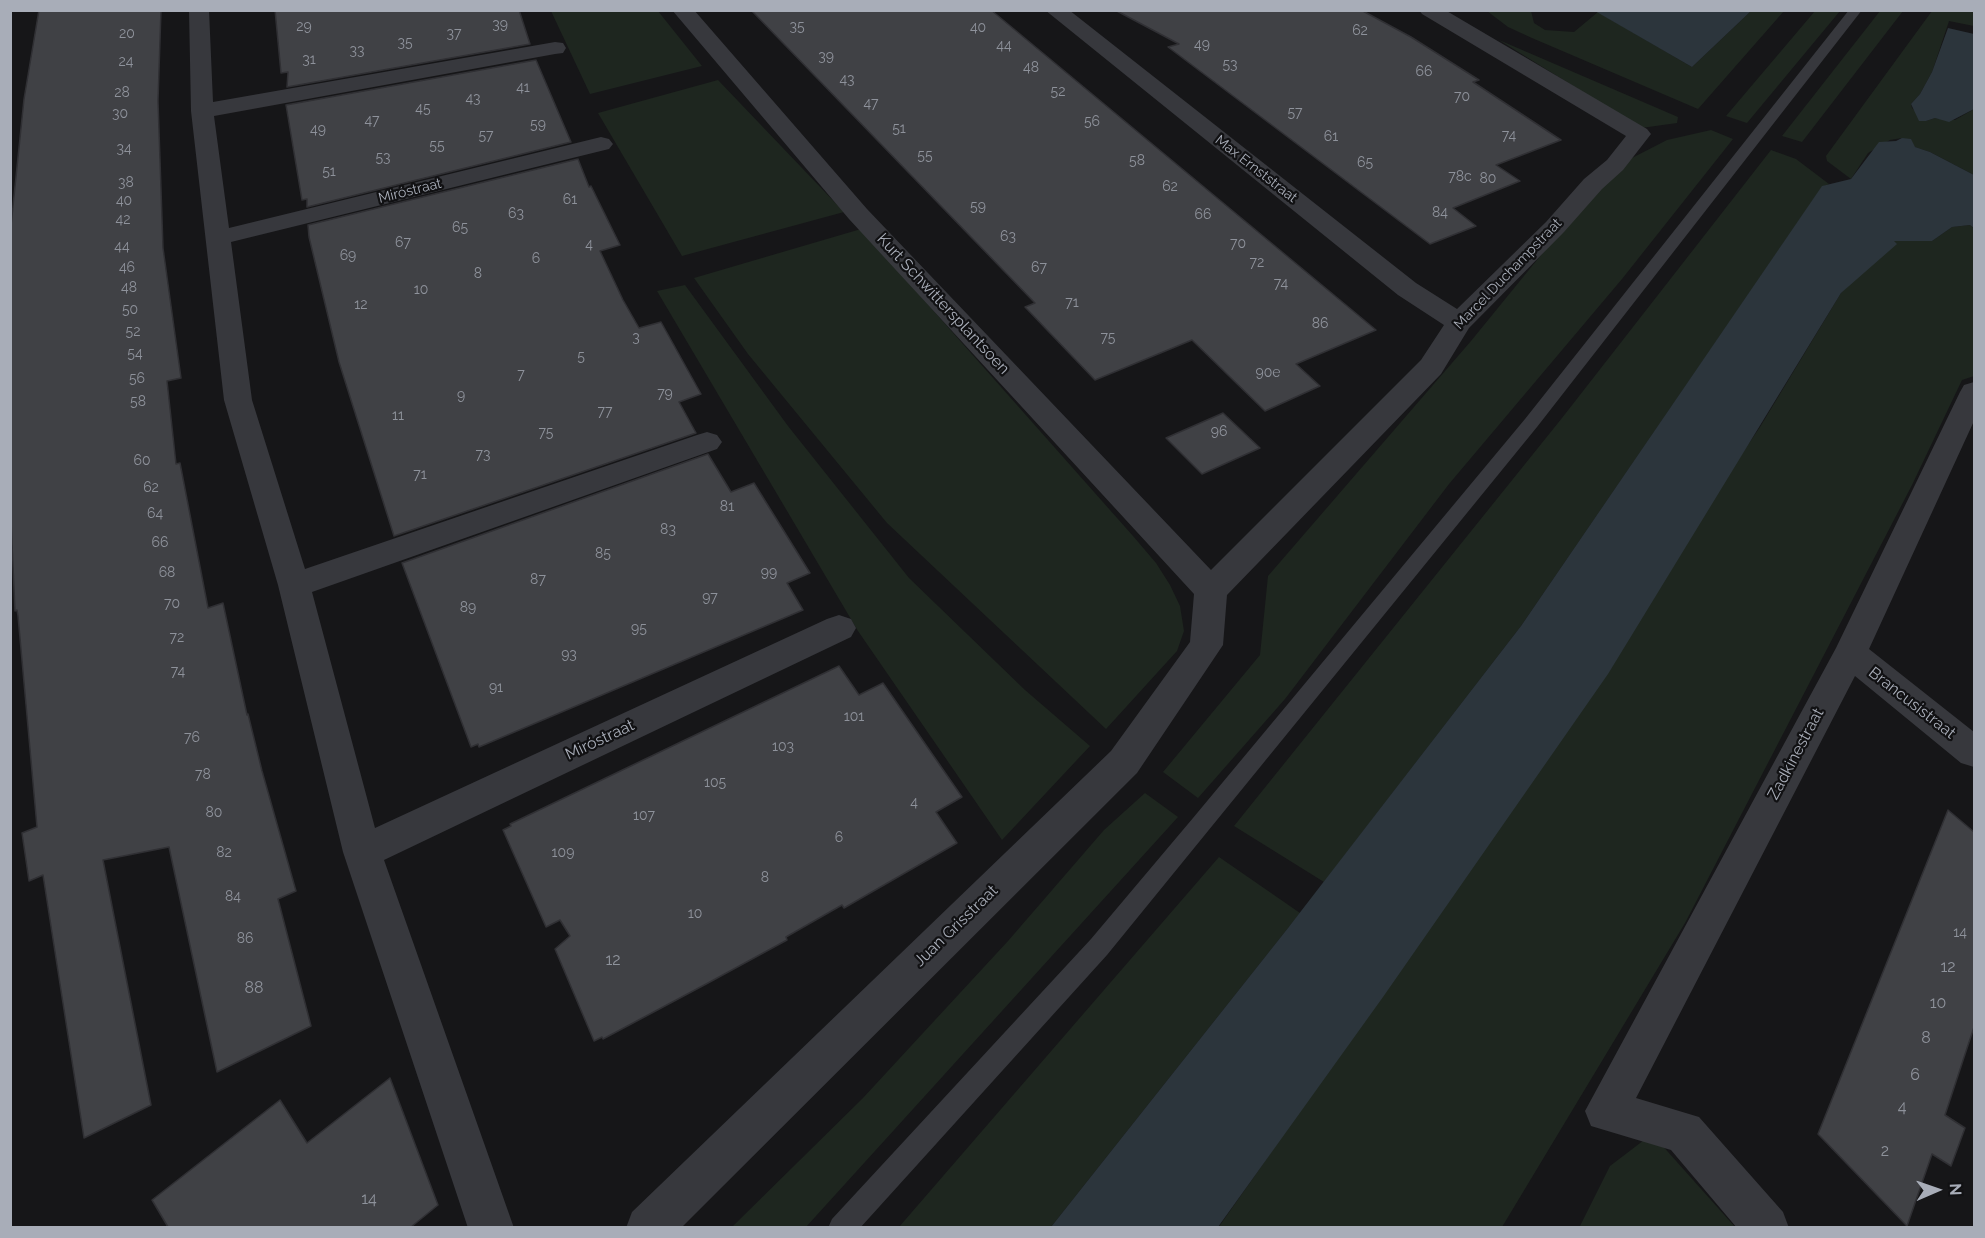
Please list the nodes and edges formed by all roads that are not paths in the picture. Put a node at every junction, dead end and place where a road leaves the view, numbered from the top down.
1 (682, 10) edge
2 (1055, 10) edge
3 (1429, 10) edge
4 (1856, 10) edge
5 (207, 12) edge
6 (555, 48) dead end
7 (202, 111) junction
8 (601, 144) dead end
9 (218, 238) junction
10 (1459, 321) junction
11 (1974, 392) edge
12 (707, 442) dead end
13 (294, 585) junction
14 (1211, 591) junction
15 (839, 628) dead end
16 (1850, 653) junction
17 (1974, 752) edge
18 (362, 852) junction
19 (491, 1227) edge
20 (648, 1227) edge
21 (842, 1227) edge
22 (1767, 1227) edge

1 - 14 street, Kurt Schwittersplantsoen
2 - 10 street, Max Ernststraat
3 - 10 street, Marcel Duchampstraat
4 - 21 lane
5 - 7 street
6 - 7 street
7 - 9 street
8 - 9 street, Miróstraat
9 - 13 street
10 - 14 street, Marcel Duchampstraat
11 - 16 street, Zadkinestraat
12 - 13 street
13 - 18 street
14 - 20 street, Juan Grisstraat
15 - 18 street, Miróstraat
16 - 17 street, Brancusistraat
16 - 22 street, Zadkinestraat
18 - 19 street

